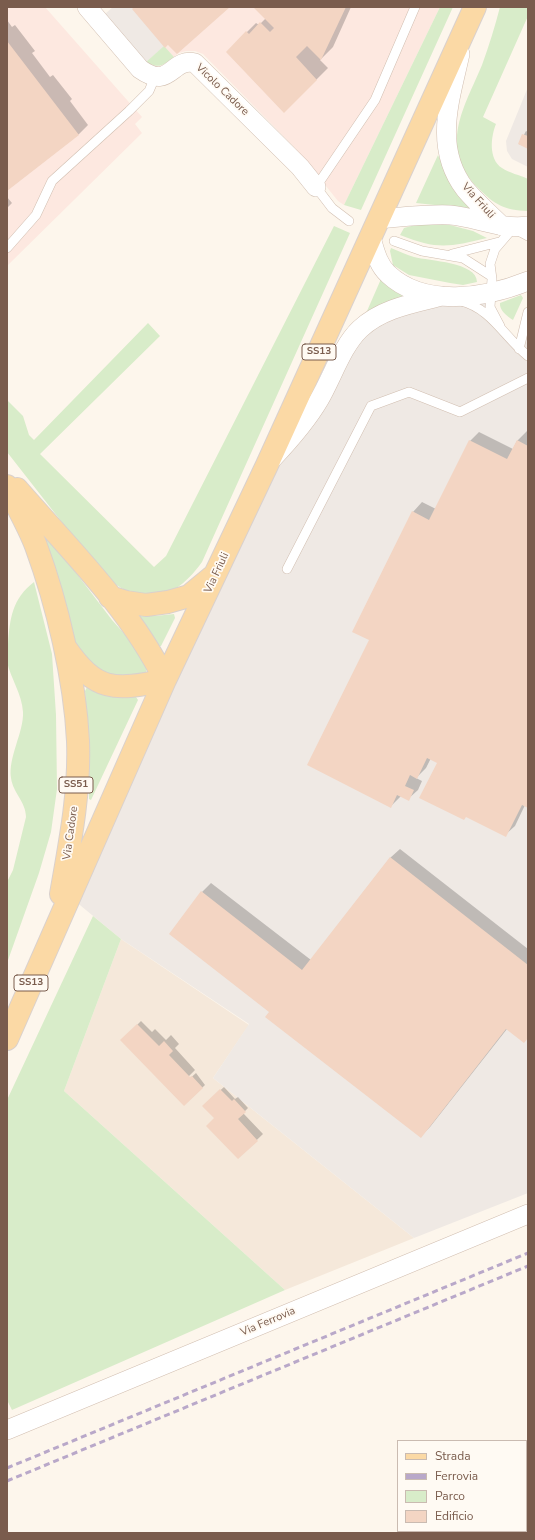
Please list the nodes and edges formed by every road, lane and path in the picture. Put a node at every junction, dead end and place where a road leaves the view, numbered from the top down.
1 (87, 7) edge
2 (415, 7) edge
3 (475, 7) edge
4 (465, 30) junction
5 (155, 77) junction
6 (316, 187) junction
7 (379, 219) junction
8 (349, 221) dead end
9 (514, 231) edge
10 (371, 238) junction
11 (394, 241) dead end
12 (7, 248) edge
13 (448, 255) junction
14 (528, 281) edge
15 (491, 284) junction
16 (442, 296) junction
17 (528, 312) edge
18 (500, 326) junction
19 (519, 349) junction
20 (528, 356) edge
21 (528, 378) edge
22 (267, 465) junction
23 (7, 478) edge
24 (7, 486) edge
25 (287, 569) dead end
26 (217, 572) junction
27 (110, 597) junction
28 (63, 643) junction
29 (165, 680) junction
30 (56, 926) junction
31 (7, 1039) edge
32 (528, 1214) edge
33 (7, 1430) edge

1 - 5 street
2 - 6 lane
3 - 4 main road, Via Friuli / SS13
4 - 7 main road, Via Friuli / SS13
4 - 9 street, Via Friuli
5 - 6 street, Vicolo Cadore
5 - 12 lane
6 - 8 lane
7 - 9 street, Via Friuli
7 - 10 main road, Via Friuli / SS13
9 - 13 lane
9 - 15 lane
10 - 16 street, Via Friuli
10 - 22 main road, Via Friuli / SS13
11 - 13 lane
13 - 15 lane
14 - 15 street, Via Friuli
15 - 16 street, Via Friuli
15 - 18 lane
16 - 18 lane
16 - 22 street, Via Friuli
17 - 19 lane
18 - 19 lane
19 - 20 lane
21 - 25 lane
22 - 26 main road, Via Friuli / SS13
23 - 27 main road
24 - 28 main road, Via Cadore / SS51
26 - 27 main road
26 - 29 main road, Via Friuli / SS13
27 - 29 main road
28 - 29 main road, Via Cadore / SS51
28 - 30 main road, Via Cadore / SS51
29 - 30 main road, Via Cadore / SS13
30 - 31 main road, Via Cadore / SS13
32 - 33 street, Via Ferrovia

